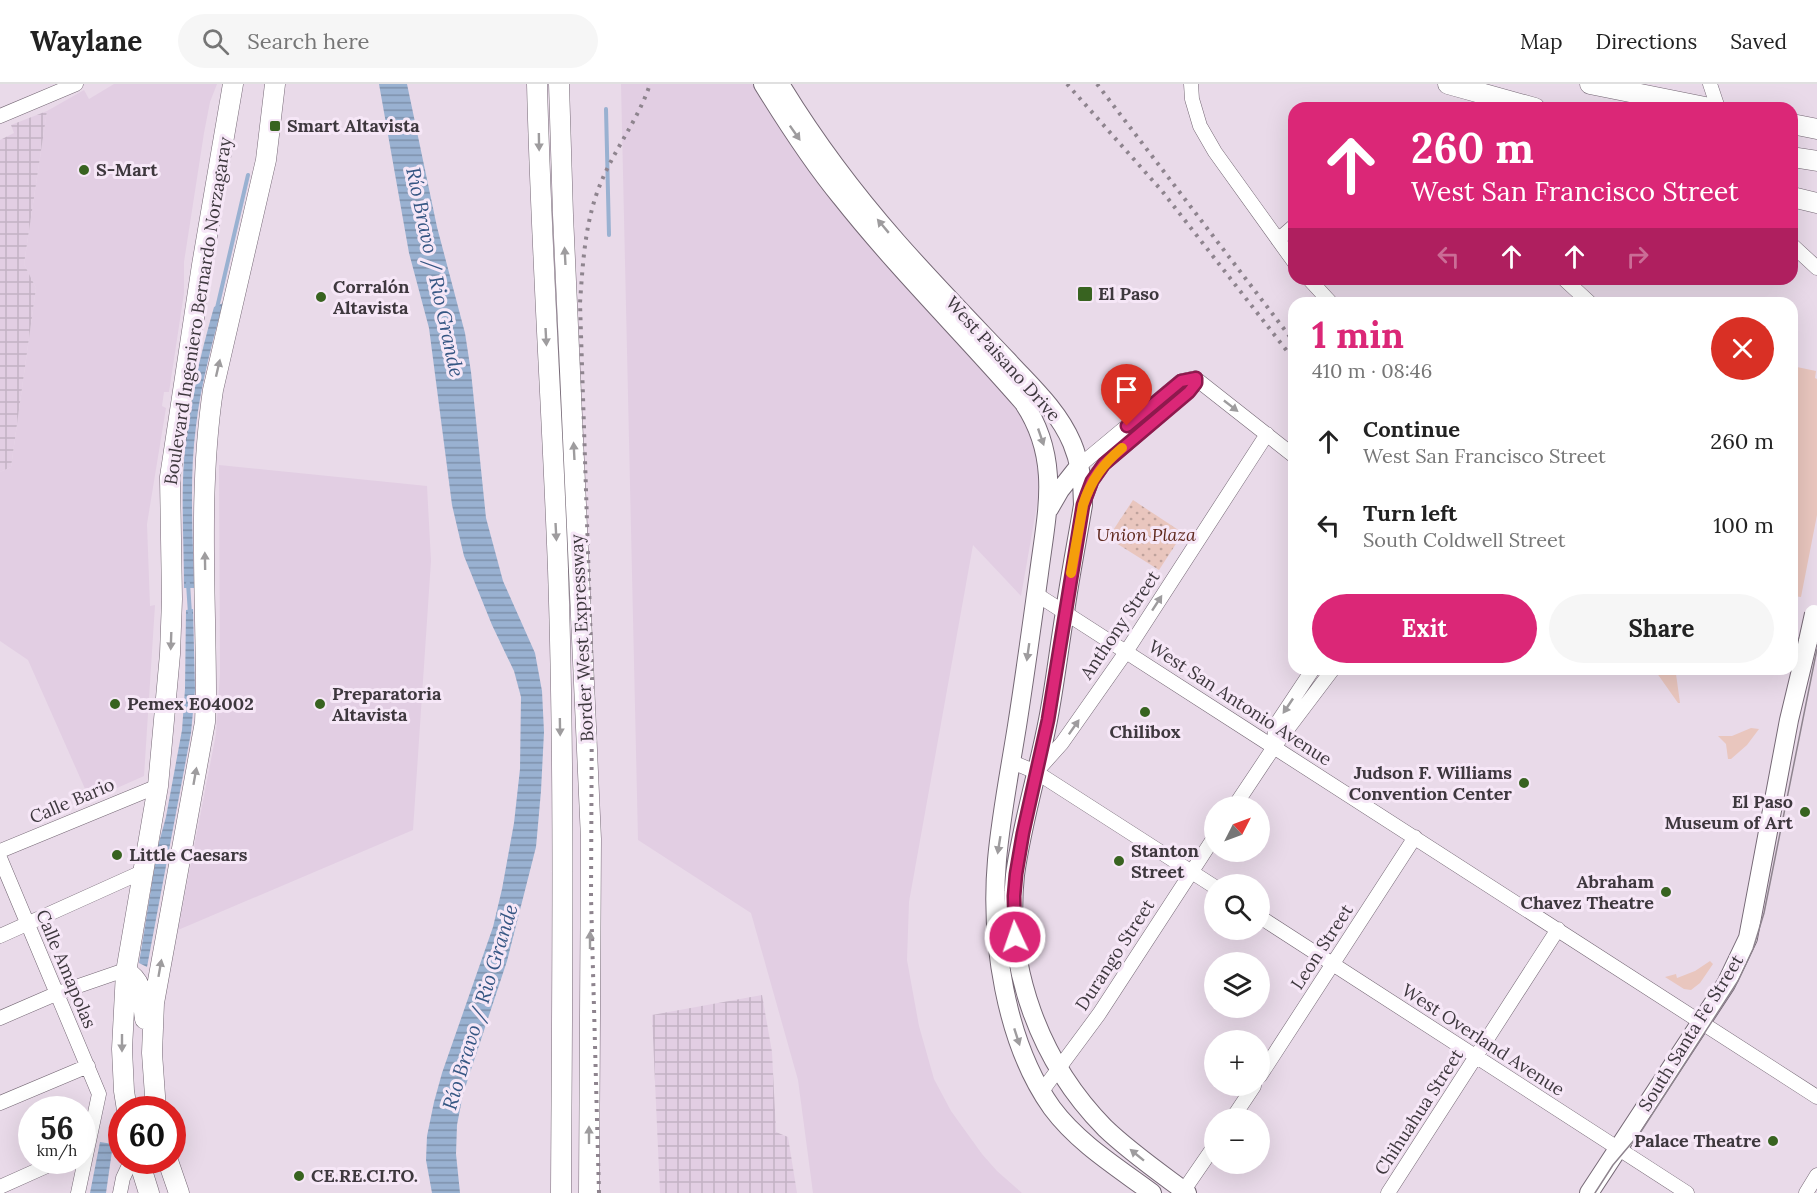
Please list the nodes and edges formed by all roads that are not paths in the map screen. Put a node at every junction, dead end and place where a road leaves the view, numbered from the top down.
1 (76, 84) edge
2 (233, 84) edge
3 (275, 84) edge
4 (537, 84) edge
5 (559, 84) edge
6 (763, 84) edge
7 (780, 84) edge
8 (1191, 84) edge
9 (1440, 84) edge
10 (1449, 84) edge
11 (1590, 84) edge
12 (1710, 84) edge
13 (1472, 102) edge
14 (1514, 102) edge
15 (1680, 102) edge
16 (1716, 102) edge
17 (0, 116) edge
18 (1798, 125) edge
19 (1817, 129) edge
20 (1798, 158) edge
21 (1817, 161) edge
22 (1798, 198) edge
23 (1817, 203) edge
24 (1288, 231) edge
25 (1278, 240) junction
26 (1798, 251) edge
27 (1288, 254) edge
28 (1817, 268) edge
29 (917, 274) junction
30 (1314, 285) edge
31 (1570, 285) edge
32 (1326, 297) edge
33 (1584, 297) edge
34 (1196, 378) junction
35 (1267, 434) junction
36 (1288, 451) edge
37 (1079, 466) junction
38 (1083, 505) junction
39 (1047, 514) junction
40 (1036, 594) junction
41 (190, 599) junction
42 (1816, 609) edge
43 (1065, 612) junction
44 (1126, 652) junction
45 (1309, 675) edge
46 (1328, 675) edge
47 (1274, 747) junction
48 (1012, 762) junction
49 (1036, 772) junction
50 (158, 786) junction
51 (1241, 796) edge
52 (1415, 837) junction
53 (0, 851) edge
54 (1204, 852) edge
55 (0, 858) edge
56 (142, 872) junction
57 (1191, 872) junction
58 (1204, 880) edge
59 (1270, 923) edge
60 (28, 924) junction
61 (1558, 930) junction
62 (0, 936) edge
63 (1333, 964) junction
64 (126, 972) junction
65 (58, 993) junction
66 (0, 1018) edge
67 (1701, 1021) junction
68 (153, 1035) junction
69 (1476, 1057) junction
70 (1270, 1062) edge
71 (88, 1066) junction
72 (1060, 1069) junction
73 (1042, 1091) junction
74 (99, 1094) junction
75 (108, 1096) edge
76 (126, 1096) edge
77 (155, 1096) edge
78 (1817, 1097) edge
79 (0, 1103) edge
80 (96, 1107) edge
81 (1617, 1149) junction
82 (1204, 1162) edge
83 (29, 1174) edge
84 (81, 1174) edge
85 (127, 1174) edge
86 (143, 1174) edge
87 (172, 1174) edge
88 (1817, 1175) edge
89 (2, 1186) edge
90 (1184, 1192) edge
91 (78, 1193) edge
92 (120, 1193) edge
93 (149, 1193) edge
94 (179, 1193) edge
95 (561, 1193) edge
96 (589, 1193) edge
97 (1152, 1193) edge
98 (1388, 1193) edge
99 (1589, 1193) edge
100 (1687, 1193) edge
101 (1806, 1193) edge

1 - 17 street
2 - 41 highway, Boulevard Ingeniero Bernardo Norzagaray
41 -> 3 highway, Boulevard Ingeniero Bernardo Norzagaray
4 -> 95 highway, Border West Expressway
96 -> 5 highway, Border West Expressway
6 -> 29 main road, West Paisano Drive
29 -> 7 main road, West Paisano Drive
8 - 25 street
9 - 13 highway
10 - 14 highway
11 - 15 highway
12 - 16 street
18 - 19 highway
20 - 21 highway
22 - 23 highway
24 - 25 street
25 - 27 street
26 - 28 street
29 - 37 main road, West Paisano Drive
29 -> 39 main road, West Paisano Drive
30 - 32 street
31 - 33 street
34 -> 35 street
34 - 37 street
34 - 38 street
35 - 36 street
44 -> 35 street, Anthony Street
37 - 38 main road, West Paisano Drive
37 - 39 main road
38 - 43 main road, West Paisano Drive
39 - 40 main road, West Paisano Drive
40 - 43 street, West San Antonio Avenue
40 -> 48 main road, West Paisano Drive
41 -> 50 highway, Boulevard Ingeniero Bernardo Norzagaray
68 -> 41 highway, Boulevard Ingeniero Bernardo Norzagaray
42 - 67 main road, South Santa Fe Street, bridge
43 - 44 street, West San Antonio Avenue
43 - 49 main road, West Paisano Drive
44 - 47 street, West San Antonio Avenue
49 -> 44 street, Anthony Street
45 -> 47 street
46 - 47 street
47 - 51 street
47 - 52 street, West San Antonio Avenue
48 - 49 street
48 -> 73 main road, West Paisano Drive
49 - 57 street
49 - 72 main road, West Paisano Drive
50 - 53 street, Calle Bario
50 - 56 highway, Boulevard Ingeniero Bernardo Norzagaray
52 - 61 street, West San Antonio Avenue
52 - 63 street, Leon Street
54 - 57 street, Durango Street
55 - 60 street, Calle Amapolas
56 - 60 street
56 - 64 highway, Boulevard Ingeniero Bernardo Norzagaray
57 - 58 street
57 - 72 street, Durango Street
59 - 63 street, West Overland Avenue
60 - 62 street
60 - 65 street, Calle Amapolas
61 - 67 street, West San Antonio Avenue
61 - 69 street, Chihuahua Street
63 - 69 street, West Overland Avenue
63 - 70 street, Leon Street
64 - 65 street
64 - 68 highway
64 -> 76 highway, Boulevard Ingeniero Bernardo Norzagaray
65 - 66 street
65 - 71 street, Calle Amapolas
67 - 78 street, West San Antonio Avenue
67 - 81 main road, South Santa Fe Street
68 - 77 highway, Boulevard Ingeniero Bernardo Norzagaray
69 - 81 street, West Overland Avenue
69 - 98 street, Chihuahua Street
71 - 74 street, Calle Amapolas
71 - 79 street
72 - 73 street, Durango Street
90 -> 72 main road, West Paisano Drive
73 - 97 main road, West Paisano Drive
74 - 75 street
74 - 80 street
81 - 99 main road, South Santa Fe Street
81 - 100 street, West Overland Avenue
82 - 90 street
83 - 89 street
84 - 91 street
85 - 92 street
86 - 93 highway
87 - 94 highway
88 - 101 street

